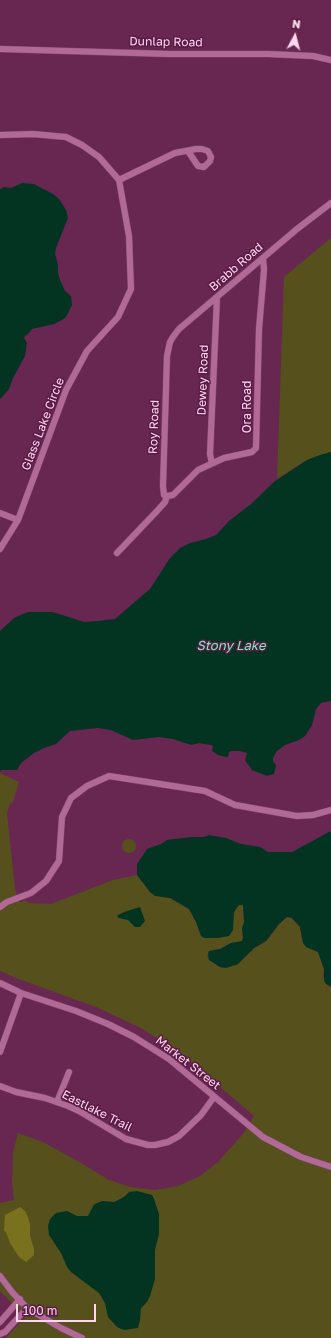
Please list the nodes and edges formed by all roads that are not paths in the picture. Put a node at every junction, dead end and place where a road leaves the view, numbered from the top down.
1 (0, 49) edge
2 (331, 60) edge
3 (0, 135) edge
4 (188, 151) dead end
5 (119, 180) junction
6 (331, 203) edge
7 (262, 258) junction
8 (217, 298) junction
9 (167, 356) joint
10 (212, 463) junction
11 (167, 496) junction
12 (0, 513) edge
13 (18, 520) junction
14 (0, 549) edge
15 (117, 553) dead end
16 (331, 810) edge
17 (0, 907) edge
18 (0, 983) edge
19 (21, 992) junction
20 (0, 1052) edge
21 (69, 1072) dead end
22 (0, 1086) edge
23 (214, 1096) junction
24 (57, 1102) junction
25 (331, 1167) edge
26 (0, 1276) edge
27 (20, 1299) junction
28 (28, 1308) junction
29 (0, 1322) edge
30 (0, 1334) edge
31 (82, 1338) edge

1 - 2 street, Dunlap Road
3 - 5 street
4 - 5 street
5 - 13 street, Glass Lake Circle
6 - 7 street, Brabb Road
7 - 8 street, Brabb Road
7 - 10 street, Ora Road
8 - 9 street, Brabb Road
8 - 10 street, Dewey Road
9 - 11 street, Roy Road
10 - 11 street, Ora Road
11 - 15 street, Ora Road
12 - 13 street
13 - 14 street, Glass Lake Circle
16 - 17 street
18 - 19 street, Market Street
19 - 20 street
19 - 23 street, Market Street
21 - 24 street
22 - 24 street, Eastlake Trail
23 - 24 street, Eastlake Trail
23 - 25 street, Market Street
26 - 27 street
27 - 28 street
27 - 29 street
28 - 30 street
28 - 31 street

